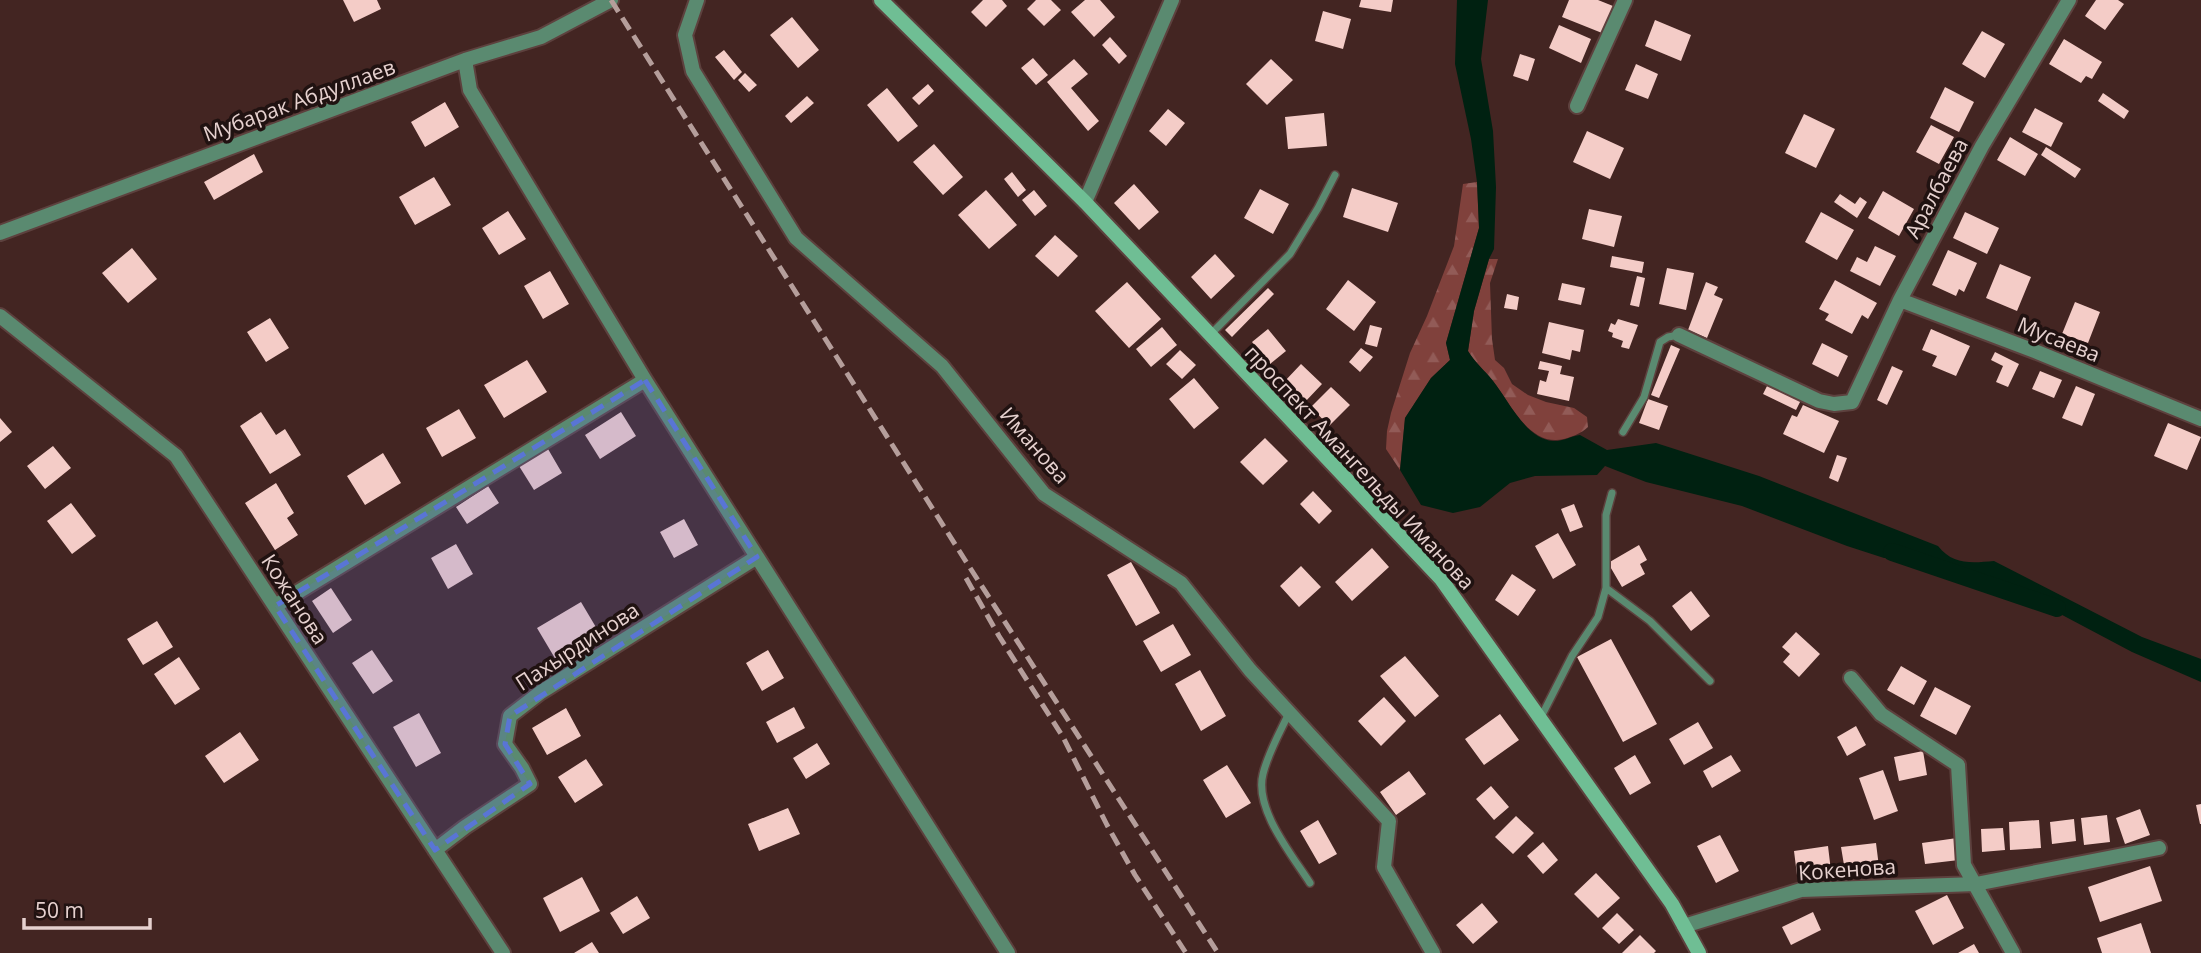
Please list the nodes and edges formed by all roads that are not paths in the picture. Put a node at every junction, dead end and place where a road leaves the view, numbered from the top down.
1 (611, 0) edge
2 (697, 0) edge
3 (881, 0) edge
4 (1172, 0) edge
5 (1625, 0) edge
6 (2069, 0) edge
7 (465, 60) junction
8 (1577, 106) dead end
9 (1335, 174) dead end
10 (1085, 202) junction
11 (0, 233) edge
12 (1900, 300) junction
13 (0, 316) edge
14 (1210, 335) junction
15 (1679, 335) joint
16 (645, 380) junction
17 (2201, 419) edge
18 (1623, 432) dead end
19 (1612, 493) dead end
20 (757, 557) junction
21 (1606, 588) junction
22 (275, 606) junction
23 (1851, 678) dead end
24 (1710, 681) dead end
25 (1289, 712) junction
26 (1540, 719) junction
27 (2159, 848) dead end
28 (435, 850) junction
29 (1310, 883) dead end
30 (1976, 884) junction
31 (1684, 926) junction
32 (503, 953) edge
33 (1008, 953) edge
34 (1433, 953) edge
35 (1699, 953) edge
36 (2013, 953) edge

1 - 7 street, Мубарак Абдуллаев
2 - 25 street, Иманова
3 - 10 main road
4 - 10 street
5 - 8 street
6 - 12 street, Аралбаева
7 - 11 street, Мубарак Абдуллаев
7 - 16 street
9 - 14 lane
10 - 14 main road, проспект Амангельды Иманова
12 - 15 street, Аралбаева
12 - 17 street, Мусаева
13 - 22 street, Кожанова
14 - 26 main road, проспект Амангельды Иманова
15 - 18 lane
16 - 20 street
16 - 22 street
19 - 21 lane
20 - 28 street, Пахырдинова
20 - 33 street
21 - 24 lane
21 - 26 lane
22 - 28 street, Кожанова
23 - 30 street
25 - 29 lane
25 - 34 street, Иманова
26 - 31 main road, проспект Амангельды Иманова
27 - 30 street, Кокенова
28 - 32 street, Кожанова
30 - 31 street, Кокенова
30 - 36 street
31 - 35 main road, проспект Амангельды Иманова

